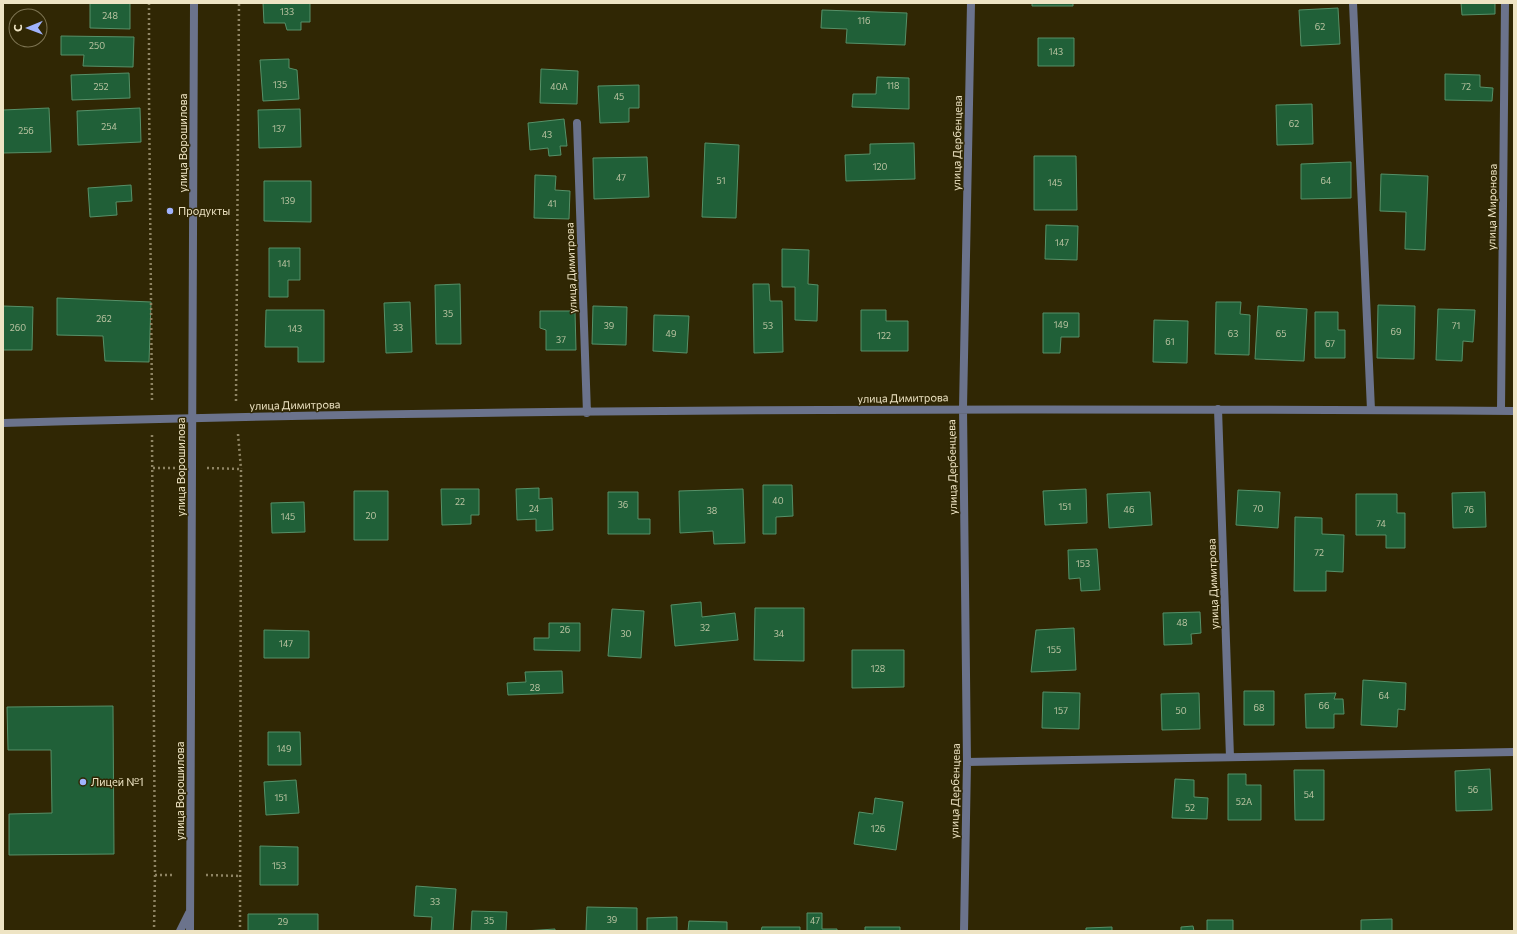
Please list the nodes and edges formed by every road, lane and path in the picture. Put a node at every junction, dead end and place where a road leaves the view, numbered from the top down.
1 (150, 3) edge
2 (194, 3) edge
3 (239, 3) edge
4 (971, 3) edge
5 (1352, 3) edge
6 (1505, 3) edge
7 (577, 122) dead end
8 (963, 408) junction
9 (1218, 410) junction
10 (1371, 410) junction
11 (1500, 410) junction
12 (1514, 410) edge
13 (587, 413) junction
14 (192, 417) junction
15 (236, 417) junction
16 (152, 419) junction
17 (3, 423) edge
18 (153, 468) junction
19 (192, 468) junction
20 (241, 469) junction
21 (1514, 752) edge
22 (1230, 757) junction
23 (967, 762) junction
24 (190, 910) junction
25 (154, 931) edge
26 (180, 931) edge
27 (190, 931) edge
28 (240, 931) edge
29 (964, 931) edge

1 - 16 path
2 - 14 street, улица Ворошилова
3 - 15 path
4 - 8 street, улица Дербенцева
5 - 10 street
6 - 11 street, улица Миронова
7 - 13 street, улица Димитрова
8 - 9 street, улица Димитрова
8 - 13 street, улица Димитрова
8 - 23 street, улица Дербенцева
9 - 10 street, улица Димитрова
9 - 22 street, улица Димитрова
10 - 11 street, улица Димитрова
11 - 12 street, улица Димитрова
13 - 15 street, улица Димитрова
14 - 15 street, улица Димитрова
14 - 16 street, улица Димитрова
14 - 19 street, улица Ворошилова
15 - 20 path
16 - 17 street, улица Димитрова
16 - 18 path
18 - 19 path
18 - 25 path
19 - 20 path
19 - 24 street, улица Ворошилова
20 - 28 path
21 - 22 street
22 - 23 street
23 - 29 street, улица Дербенцева
24 - 26 street
24 - 27 street, улица Ворошилова

